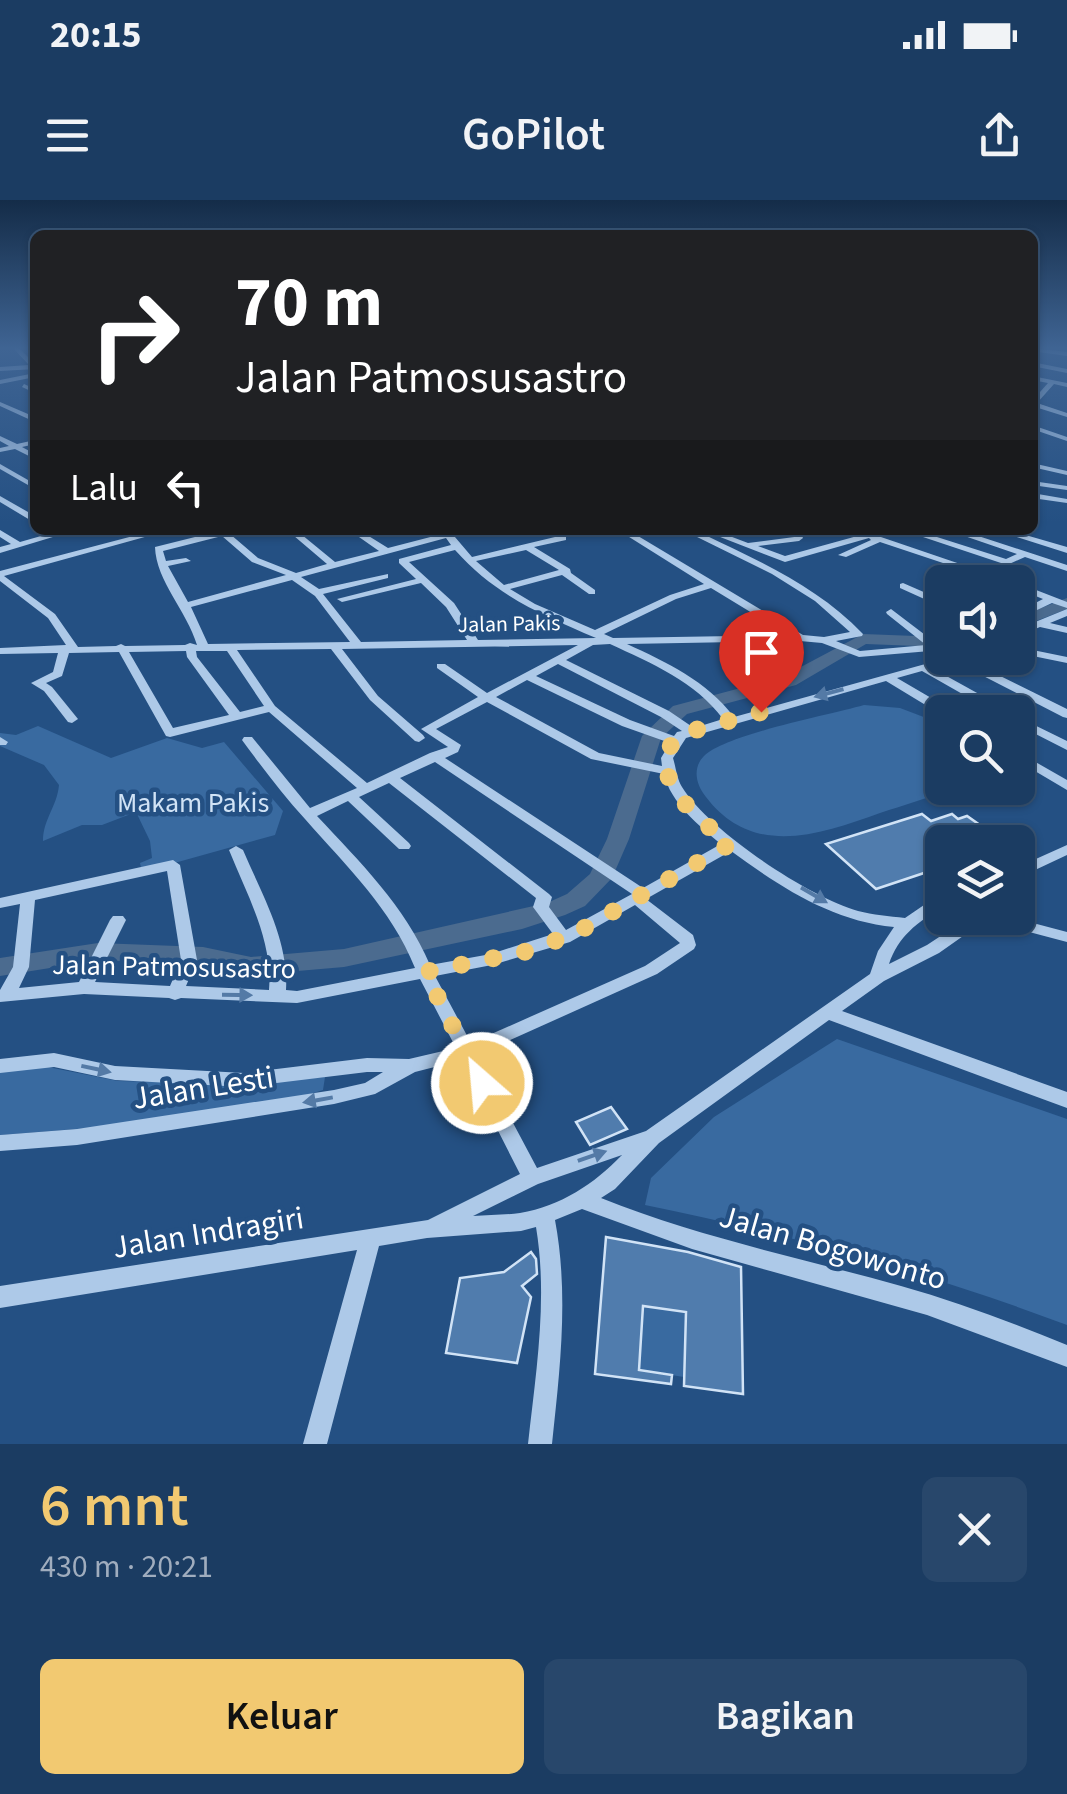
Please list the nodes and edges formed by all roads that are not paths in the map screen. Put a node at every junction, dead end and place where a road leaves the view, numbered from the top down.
1 (4, 406) edge
2 (1040, 406) edge
3 (1067, 415) edge
4 (30, 418) edge
5 (1038, 430) edge
6 (0, 438) edge
7 (1038, 441) dead end
8 (30, 443) edge
9 (1067, 443) edge
10 (14, 447) junction
11 (0, 450) edge
12 (30, 455) edge
13 (0, 466) edge
14 (1038, 467) edge
15 (1066, 472) edge
16 (30, 483) edge
17 (1038, 484) edge
18 (1067, 488) edge
19 (1038, 496) edge
20 (0, 498) edge
21 (1067, 501) edge
22 (30, 517) edge
23 (0, 533) edge
24 (46, 535) edge
25 (131, 535) edge
26 (147, 535) edge
27 (215, 535) edge
28 (227, 535) edge
29 (297, 535) edge
30 (361, 535) edge
31 (439, 535) edge
32 (448, 535) edge
33 (557, 535) edge
34 (630, 535) edge
35 (697, 535) edge
36 (721, 535) edge
37 (768, 535) edge
38 (793, 535) edge
39 (881, 535) edge
40 (922, 535) edge
41 (965, 535) edge
42 (1016, 535) edge
43 (798, 538) junction
44 (876, 538) junction
45 (777, 540) junction
46 (751, 544) junction
47 (18, 545) junction
48 (458, 546) junction
49 (529, 548) junction
50 (818, 548) junction
51 (0, 550) edge
52 (1067, 550) edge
53 (386, 551) junction
54 (843, 554) dead end
55 (1023, 555) junction
56 (470, 560) junction
57 (186, 561) dead end
58 (162, 564) junction
59 (332, 564) junction
60 (957, 565) edge
61 (1067, 568) edge
62 (564, 572) junction
63 (0, 573) edge
64 (292, 575) junction
65 (386, 576) dead end
66 (423, 580) junction
67 (711, 585) junction
68 (903, 586) dead end
69 (504, 588) junction
70 (592, 592) dead end
71 (1035, 593) edge
72 (315, 594) junction
73 (925, 596) edge
74 (342, 600) dead end
75 (1061, 604) edge
76 (186, 605) junction
77 (1035, 609) edge
78 (891, 612) dead end
79 (1039, 624) junction
80 (1035, 626) edge
81 (1067, 630) edge
82 (595, 637) junction
83 (800, 638) junction
84 (925, 639) edge
85 (620, 642) junction
86 (829, 642) junction
87 (357, 644) junction
88 (475, 644) junction
89 (334, 645) junction
90 (196, 646) junction
91 (229, 646) junction
92 (925, 646) edge
93 (121, 647) junction
94 (69, 648) junction
95 (0, 651) edge
96 (846, 652) joint
97 (1035, 653) edge
98 (558, 660) junction
99 (1067, 660) edge
100 (441, 666) dead end
101 (925, 666) edge
102 (922, 667) junction
103 (990, 675) edge
104 (527, 676) junction
105 (887, 677) junction
106 (972, 695) edge
107 (490, 698) junction
108 (925, 700) edge
109 (270, 708) junction
110 (1067, 714) edge
111 (237, 716) junction
112 (72, 719) dead end
113 (730, 720) junction
114 (1035, 729) edge
115 (690, 731) junction
116 (420, 733) junction
117 (248, 740) dead end
118 (674, 740) junction
119 (1067, 746) edge
120 (434, 756) junction
121 (1035, 766) edge
122 (665, 770) junction
123 (390, 777) junction
124 (1067, 786) edge
125 (366, 788) junction
126 (349, 796) junction
127 (309, 814) junction
128 (730, 844) junction
129 (404, 846) dead end
130 (1067, 849) edge
131 (236, 850) dead end
132 (1035, 866) edge
133 (639, 896) junction
134 (28, 897) junction
135 (0, 903) edge
136 (925, 912) edge
137 (118, 920) dead end
138 (906, 923) junction
139 (1035, 928) edge
140 (953, 935) edge
141 (1067, 937) edge
142 (564, 938) junction
143 (425, 972) junction
144 (878, 977) junction
145 (84, 988) junction
146 (175, 994) junction
147 (4, 995) edge
148 (277, 996) junction
149 (828, 1013) junction
150 (467, 1052) junction
151 (0, 1066) edge
152 (408, 1066) junction
153 (1067, 1100) edge
154 (652, 1137) junction
155 (0, 1143) edge
156 (532, 1178) junction
157 (582, 1200) junction
158 (544, 1215) junction
159 (427, 1229) junction
160 (371, 1238) junction
161 (0, 1297) edge
162 (1067, 1356) edge
163 (315, 1444) edge
164 (540, 1444) edge

1 - 4 street
2 - 3 street
5 - 9 street
6 - 10 street
7 - 9 street
8 - 10 street
10 - 11 street
10 - 12 street
13 - 16 street
14 - 15 street
17 - 18 street
19 - 21 street
20 - 22 street
23 - 47 street
24 - 47 street
25 - 63 street
26 - 63 street
27 - 58 street
28 - 64 street
29 - 59 street
30 - 53 street
31 - 53 street
32 - 48 street
33 - 49 street
34 - 67 street
35 - 86 street
36 - 46 street
37 - 45 street
38 - 43 street
39 - 44 street
40 - 55 street
41 - 55 street
42 - 52 street
43 - 45 street
43 - 50 street
44 - 50 street
44 - 54 street
44 - 60 street
45 - 46 street
46 - 50 street
47 - 51 street
48 - 56 street
48 - 66 street
49 - 56 street
49 - 62 street
53 - 59 street
55 - 61 street
56 - 69 street
57 - 58 street
58 - 76 street
59 - 64 street
62 - 69 street
62 - 70 street
63 - 94 street
64 - 72 street
64 - 76 street
65 - 72 street
66 - 74 street
66 - 88 street
67 - 82 street
67 - 83 street
68 - 73 street
69 - 82 street
71 - 75 street
72 - 87 street
75 - 77 street
75 - 79 street
76 - 90 street
78 - 84 street
79 - 80 street
79 - 81 street
82 - 85 street, Jalan Pakis
82 - 88 street, Jalan Pakis
82 - 98 street
83 - 85 street, Jalan Pakis
83 - 86 street, Jalan Pakis
85 - 113 street
86 - 96 street, Jalan Pakis
87 - 88 street, Jalan Pakis
87 - 89 street, Jalan Pakis
89 - 91 street, Jalan Pakis
89 - 116 street
90 - 91 street, Jalan Pakis
90 - 93 street, Jalan Pakis
90 - 111 street
91 - 109 street
92 - 96 street, Jalan Pakis
93 - 94 street, Jalan Pakis
93 - 111 street
94 - 95 street, Jalan Pakis
94 - 112 street
97 - 99 street
98 - 104 street
98 - 115 street
100 - 107 street
101 - 102 street
102 - 105 street
102 - 106 street
103 - 110 street
104 - 107 street
104 - 118 street
105 - 108 street
105 -> 113 street
107 - 116 street
107 - 122 street
109 - 111 street
109 - 125 street
113 - 115 street
114 - 119 street
115 - 118 street
116 - 120 street
117 - 127 street
118 - 122 street
120 - 123 street
120 - 133 street
121 - 124 street
122 - 128 street
123 - 125 street
123 - 142 street
125 - 126 street
126 - 127 street
126 - 129 street
127 - 143 street
128 - 133 street, Jalan Patmosusastro
128 -> 138 street
130 - 132 street
131 - 148 street
133 - 142 street, Jalan Patmosusastro
133 - 150 street, Jalan Lesti
134 - 135 street
134 - 146 street
134 - 147 street
136 - 138 street
137 - 145 street
138 - 144 street
139 - 141 street
140 - 144 street, Jalan Indragiri
142 - 143 street, Jalan Patmosusastro
143 - 148 street, Jalan Patmosusastro
143 - 150 street
144 - 149 street, Jalan Indragiri
145 - 146 street, Jalan Patmosusastro
145 - 147 street, Jalan Patmosusastro
146 -> 148 street, Jalan Patmosusastro
149 - 153 street
149 - 154 street, Jalan Indragiri
150 - 152 street, Jalan Lesti
150 - 156 street
151 -> 152 street, Jalan Lesti
152 -> 155 street, Jalan Lesti
156 -> 154 street, Jalan Indragiri
154 - 157 street, Jalan Indragiri
156 - 159 street, Jalan Indragiri
157 - 158 street, Jalan Indragiri
157 - 162 street, Jalan Bogowonto
158 - 159 street, Jalan Indragiri
158 - 164 street
159 - 160 street, Jalan Indragiri
160 - 161 street, Jalan Indragiri
160 - 163 street

